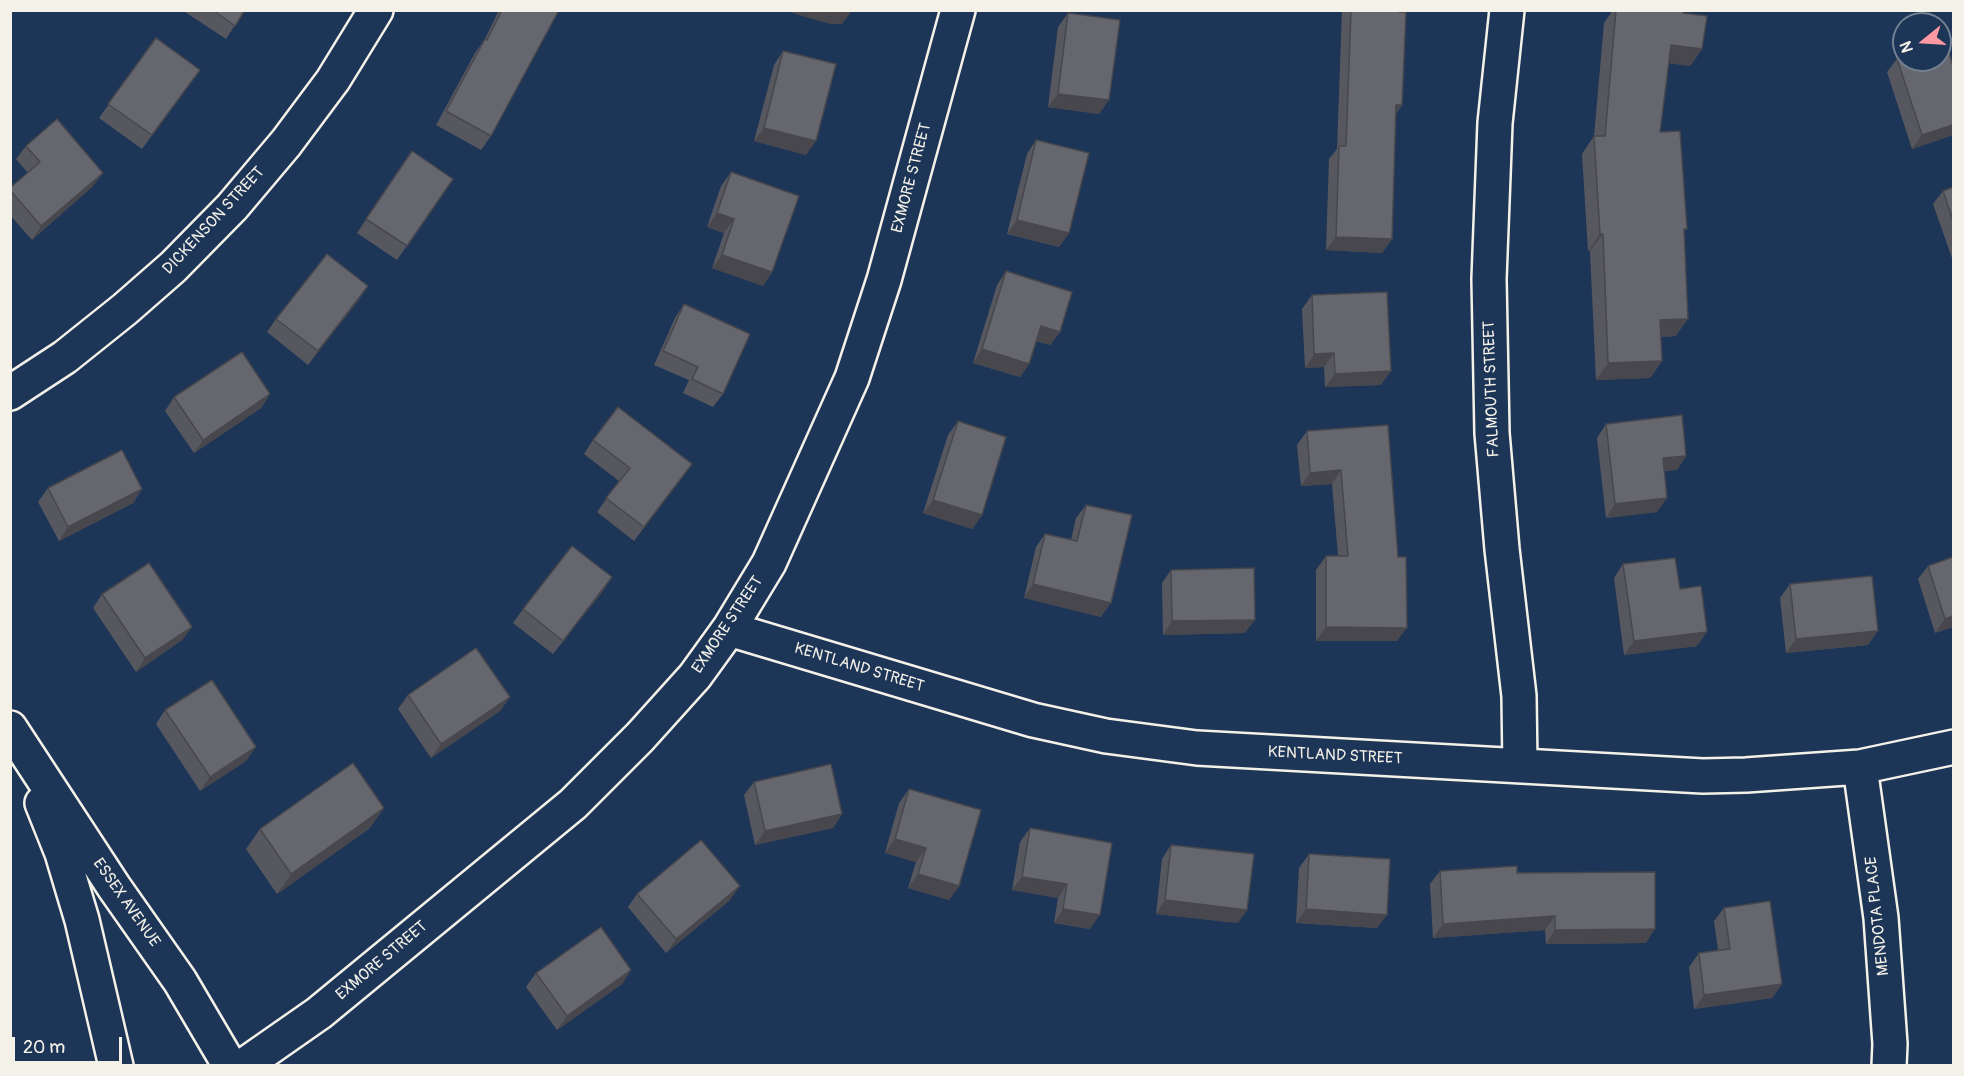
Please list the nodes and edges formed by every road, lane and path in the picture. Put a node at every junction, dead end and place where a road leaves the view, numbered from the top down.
1 (376, 10) edge
2 (958, 10) edge
3 (1507, 10) edge
4 (10, 393) edge
5 (729, 629) junction
6 (15, 735) edge
7 (1953, 747) edge
8 (1520, 766) junction
9 (1860, 767) junction
10 (116, 1065) edge
11 (230, 1065) edge
12 (243, 1065) edge
13 (1889, 1065) edge

1 - 4 street, DICKENSON STREET
2 - 5 street, EXMORE STREET
3 - 8 street, FALMOUTH STREET
5 - 8 street, KENTLAND STREET
5 - 12 street, EXMORE STREET
6 - 10 street, ESSEX AVENUE
6 - 11 street, ESSEX AVENUE
7 - 9 street, KENTLAND STREET
8 - 9 street, KENTLAND STREET
9 - 13 street, MENDOTA PLACE

